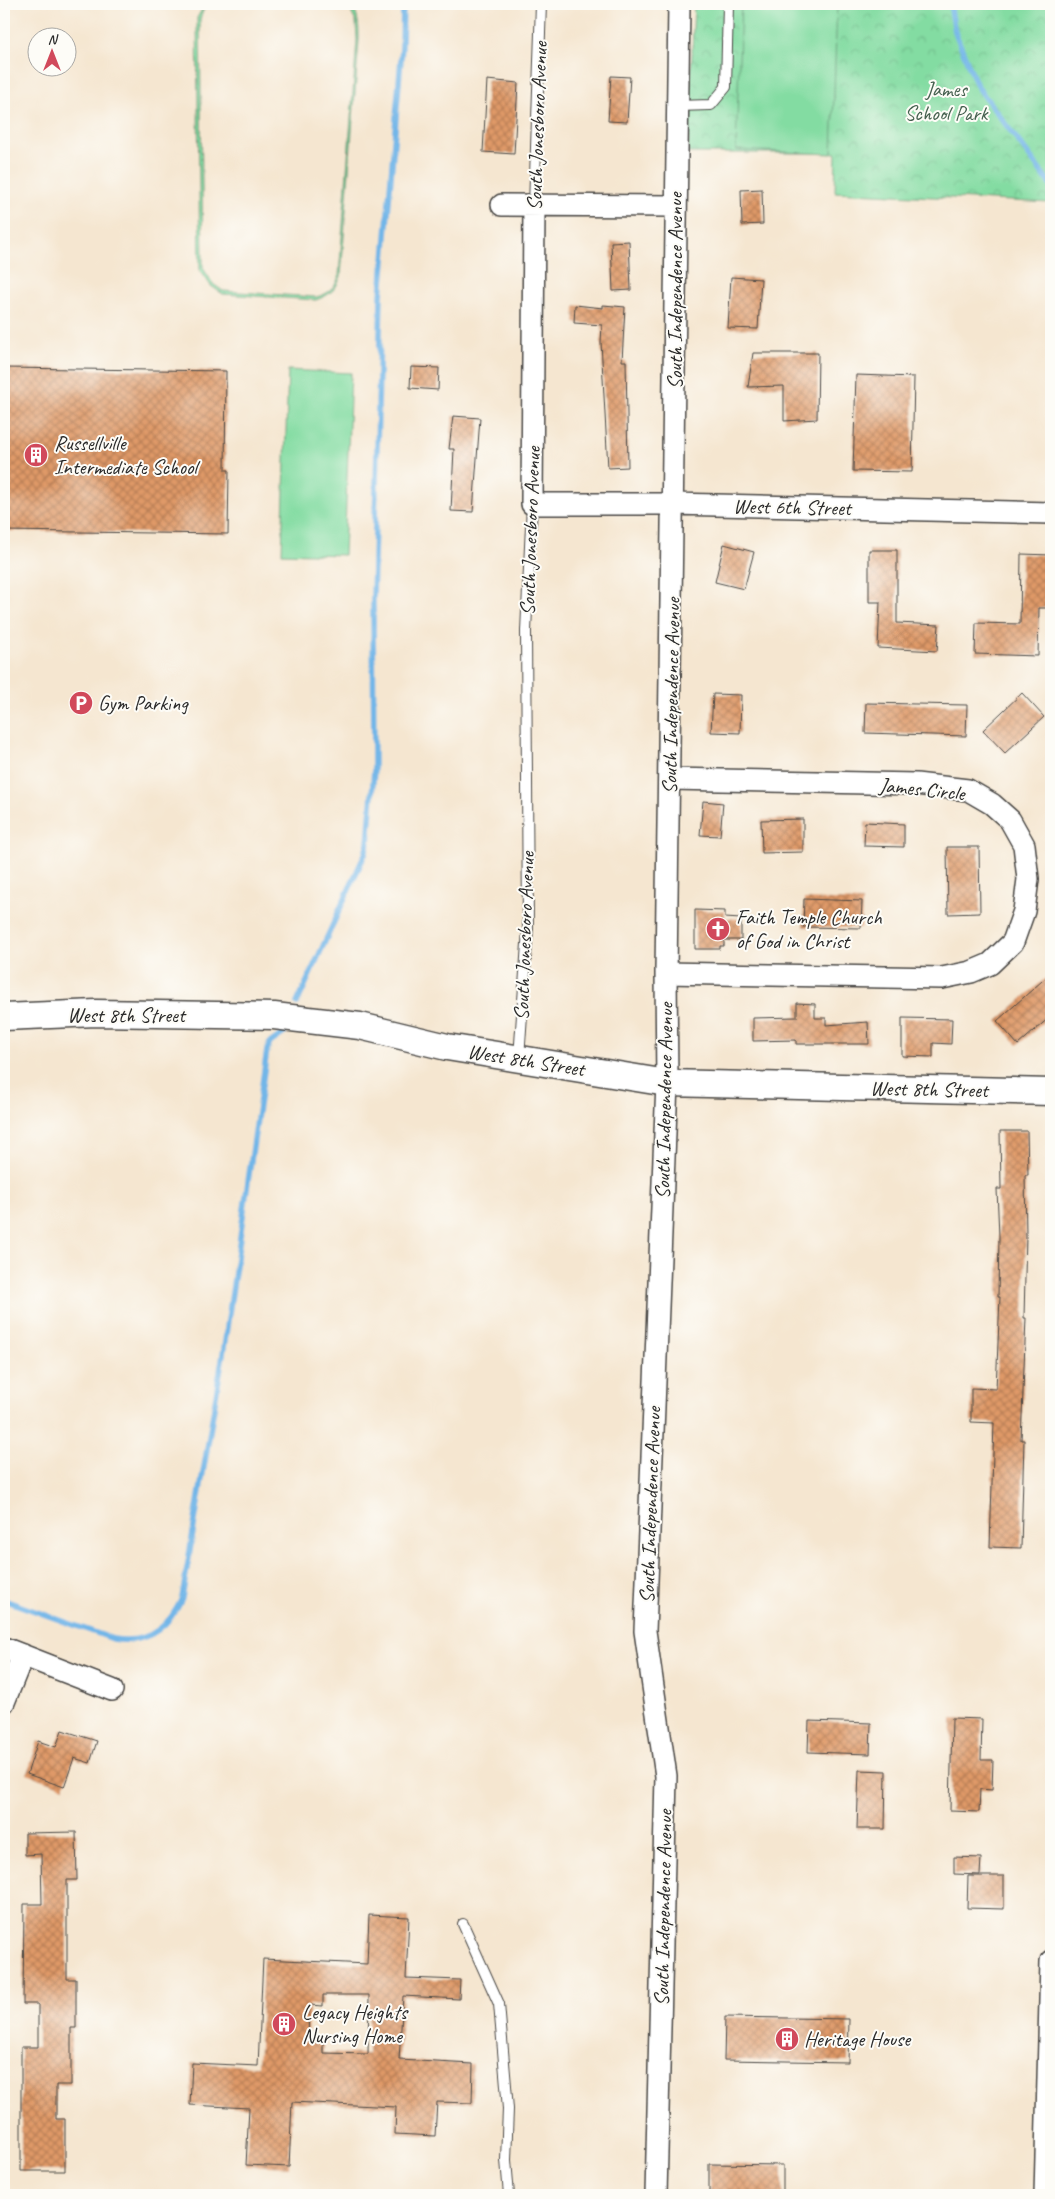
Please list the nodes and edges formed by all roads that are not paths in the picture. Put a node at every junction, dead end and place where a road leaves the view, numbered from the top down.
1 (541, 4) edge
2 (679, 4) edge
3 (728, 4) edge
4 (677, 106) junction
5 (502, 205) dead end
6 (534, 205) junction
7 (675, 206) junction
8 (532, 504) junction
9 (673, 504) junction
10 (1051, 513) edge
11 (670, 780) junction
12 (666, 972) junction
13 (4, 1017) edge
14 (518, 1058) junction
15 (667, 1083) junction
16 (1051, 1092) edge
17 (13, 1651) edge
18 (112, 1690) dead end
19 (4, 1702) edge
20 (463, 1924) dead end
21 (1051, 1961) edge
22 (509, 2195) edge
23 (656, 2195) edge
24 (1045, 2195) edge

1 - 6 lane, South Jonesboro Avenue
2 - 4 street, South Independence Avenue
3 - 4 lane
4 - 7 street, South Independence Avenue
5 - 6 street
6 - 7 street
6 - 8 street, South Jonesboro Avenue
7 - 9 street, South Independence Avenue
8 - 9 street, West 6th Street
8 - 14 lane, South Jonesboro Avenue
9 - 10 street, West 6th Street
9 - 11 street, South Independence Avenue
11 - 12 street, South Independence Avenue
11 - 12 street, James Circle
12 - 15 street, South Independence Avenue
13 - 14 street, West 8th Street
14 - 15 street, West 8th Street
15 - 16 street, West 8th Street
15 - 23 street, South Independence Avenue
17 - 18 street
17 - 19 street
20 - 22 lane
21 - 24 street

